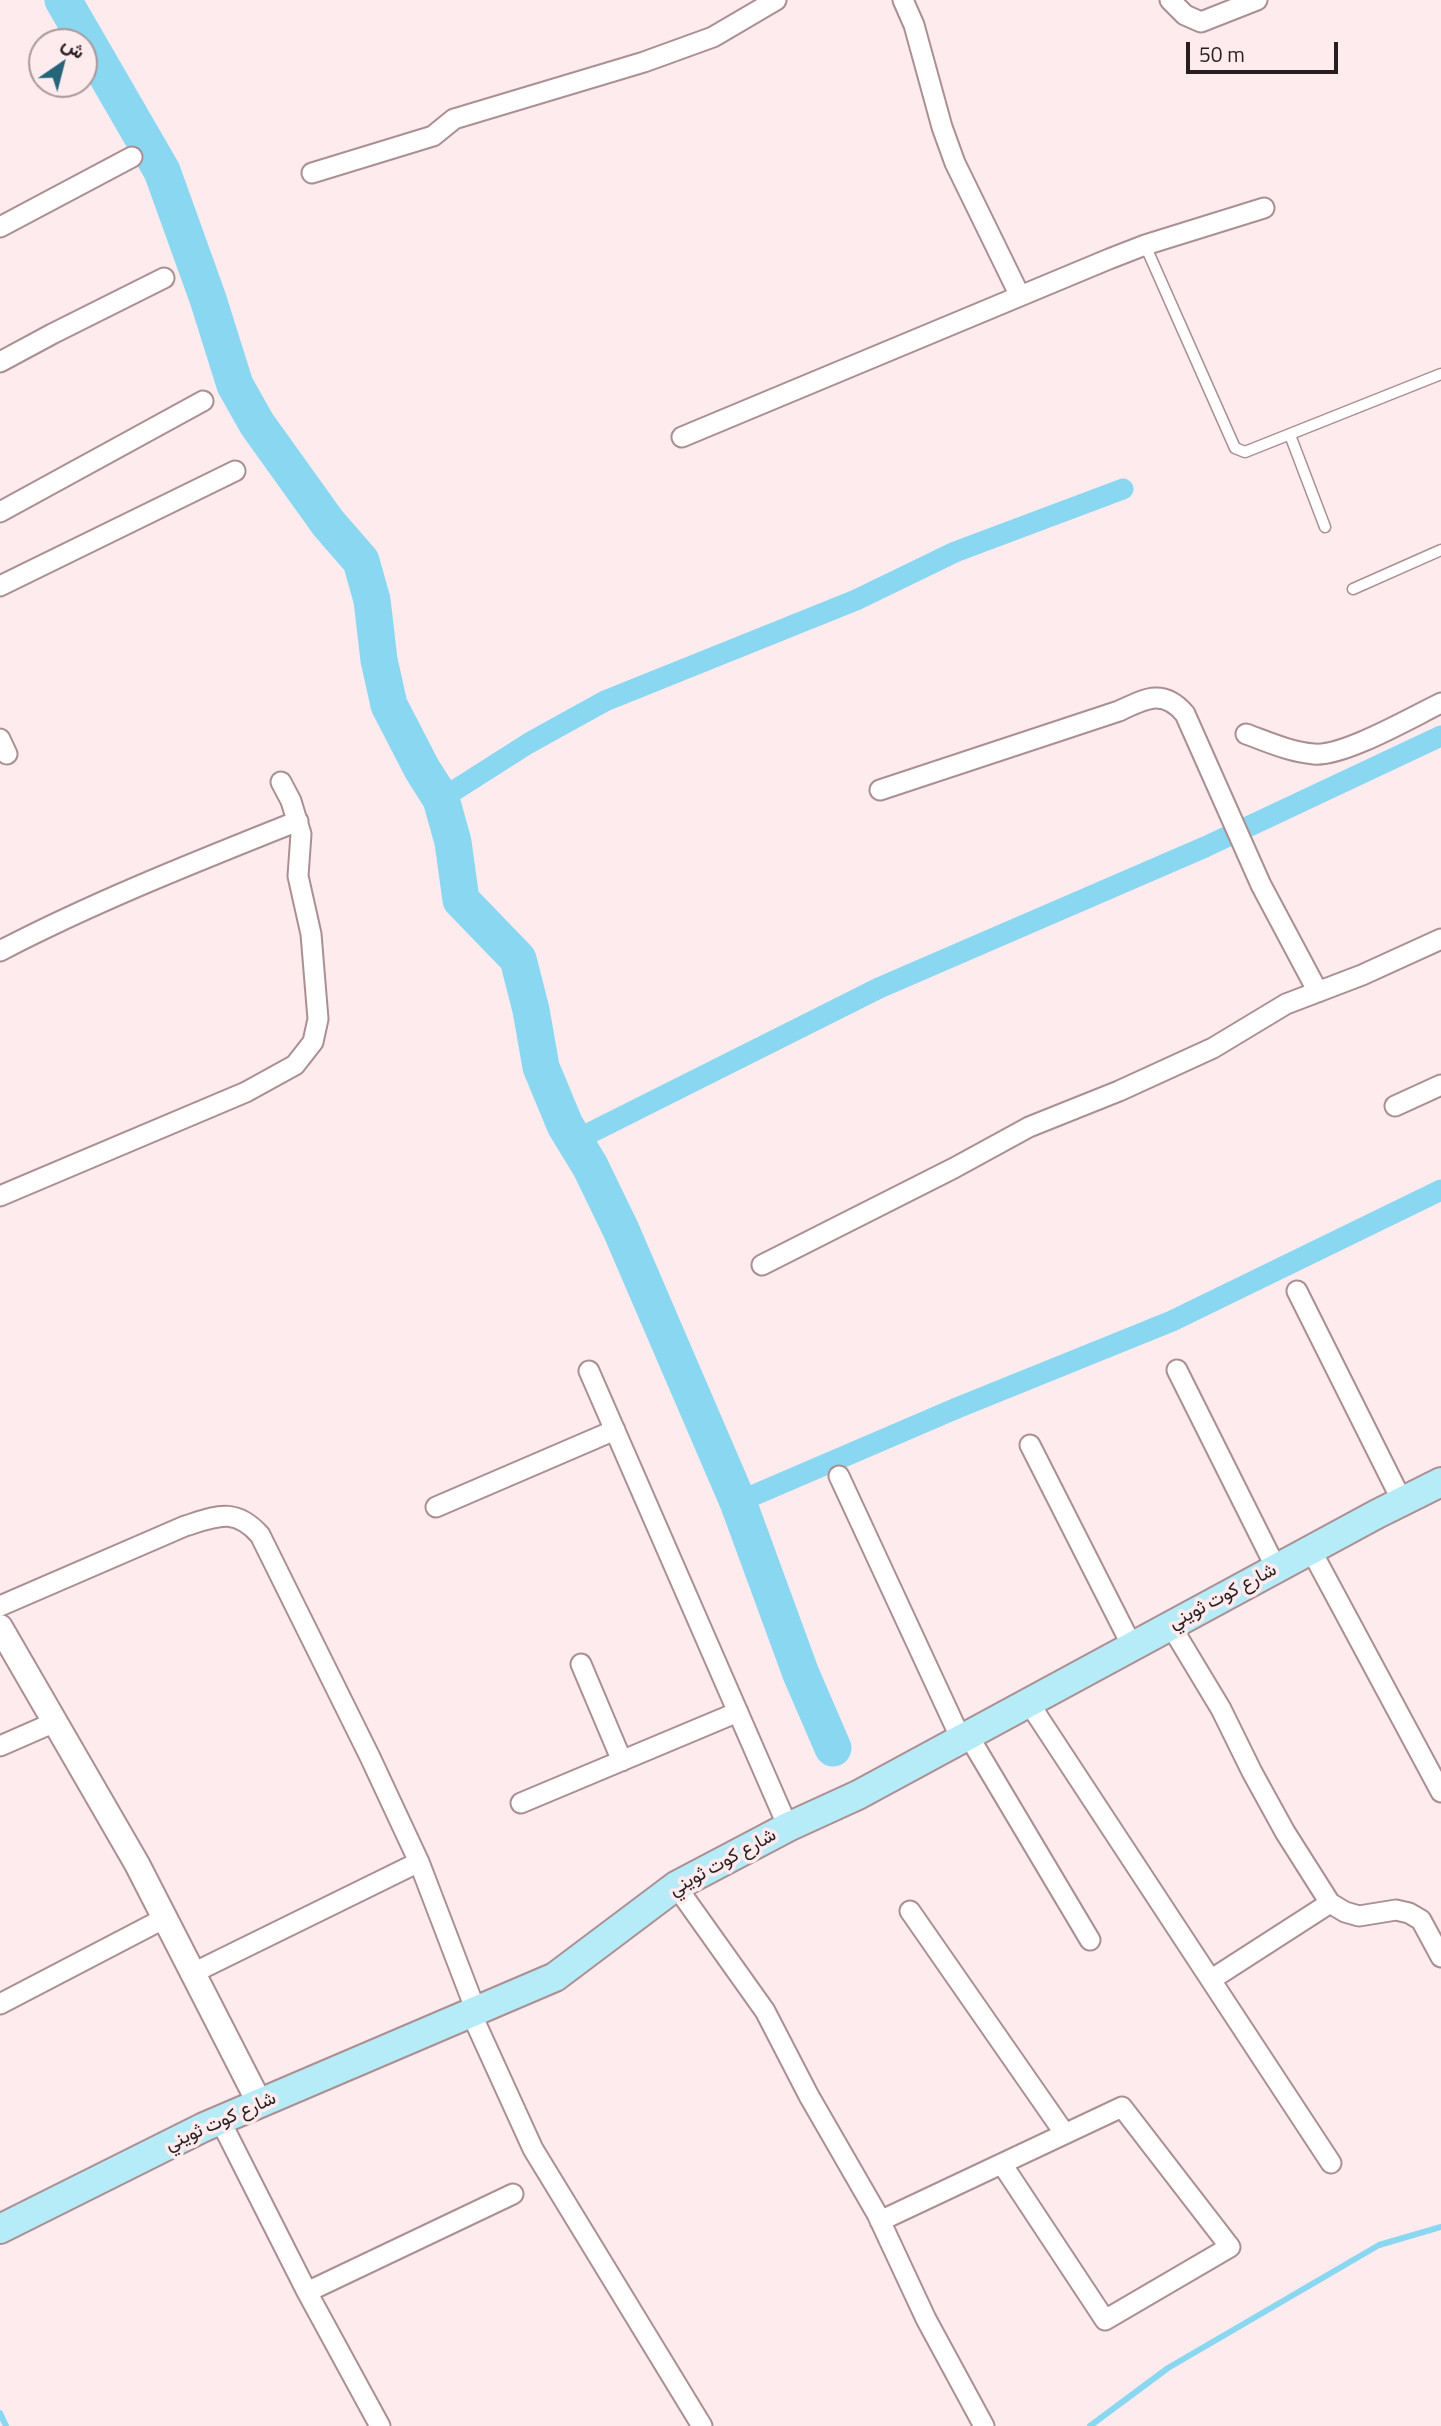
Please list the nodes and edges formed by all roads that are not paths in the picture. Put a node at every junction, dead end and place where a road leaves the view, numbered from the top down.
1 (776, 0) edge
2 (904, 0) edge
3 (1170, 0) edge
4 (1257, 0) edge
5 (132, 158) dead end
6 (312, 173) dead end
7 (1264, 208) dead end
8 (0, 227) edge
9 (1145, 245) junction
10 (164, 278) dead end
11 (1019, 295) junction
12 (0, 362) edge
13 (1441, 374) edge
14 (203, 401) dead end
15 (1290, 435) junction
16 (682, 436) dead end
17 (235, 471) dead end
18 (0, 512) edge
19 (1325, 527) dead end
20 (1441, 550) edge
21 (0, 586) edge
22 (1353, 589) dead end
23 (1441, 704) edge
24 (1246, 734) dead end
25 (281, 782) dead end
26 (880, 790) dead end
27 (299, 821) junction
28 (1441, 939) edge
29 (0, 951) edge
30 (1318, 992) junction
31 (1441, 1085) edge
32 (1395, 1106) dead end
33 (0, 1196) edge
34 (762, 1265) dead end
35 (1297, 1291) dead end
36 (1177, 1370) dead end
37 (589, 1371) dead end
38 (615, 1430) junction
39 (1030, 1446) dead end
40 (839, 1476) dead end
41 (1441, 1482) edge
42 (1402, 1501) junction
43 (436, 1507) dead end
44 (1311, 1550) junction
45 (1276, 1569) junction
46 (0, 1606) edge
47 (1171, 1626) junction
48 (0, 1627) edge
49 (1132, 1646) junction
50 (581, 1664) dead end
51 (1029, 1703) junction
52 (737, 1713) junction
53 (55, 1723) junction
54 (965, 1737) junction
55 (0, 1745) edge
56 (622, 1761) junction
57 (1441, 1792) edge
58 (521, 1803) dead end
59 (788, 1826) junction
60 (419, 1862) junction
61 (676, 1886) junction
62 (1330, 1903) junction
63 (910, 1912) dead end
64 (165, 1919) junction
65 (1090, 1940) dead end
66 (1441, 1957) edge
67 (192, 1973) junction
68 (1212, 1979) junction
69 (0, 2004) edge
70 (473, 2012) junction
71 (260, 2104) junction
72 (220, 2120) junction
73 (1065, 2134) junction
74 (1331, 2163) dead end
75 (1002, 2164) junction
76 (513, 2194) dead end
77 (880, 2221) junction
78 (0, 2229) edge
79 (307, 2292) junction
80 (379, 2426) edge
81 (702, 2426) edge
82 (984, 2426) edge

1 - 6 street
2 - 11 street
3 - 4 street
5 - 8 street
7 - 9 street
9 - 11 street
9 - 15 lane
10 - 12 street
11 - 16 street
13 - 15 lane
14 - 18 street
15 - 19 lane
17 - 21 street
20 - 22 lane
23 - 24 street
25 - 27 street
26 - 30 street
27 - 29 street
27 - 33 street
28 - 30 street
30 - 34 street
31 - 32 street
35 - 42 street
36 - 45 street
37 - 38 street
38 - 43 street
38 - 52 street
39 - 49 street
40 - 54 street
41 - 42 main road, شارع كوت ثويني
42 - 44 main road, شارع كوت ثويني
44 - 45 main road, شارع كوت ثويني
44 - 57 street
45 - 47 main road, شارع كوت ثويني
46 - 60 street
47 - 49 main road, شارع كوت ثويني
47 - 62 street
48 - 53 street
49 - 51 main road, شارع كوت ثويني
50 - 56 street
51 - 54 main road, شارع كوت ثويني
51 - 68 street
52 - 56 street
52 - 59 street
53 - 55 street
53 - 64 street
54 - 59 main road, شارع كوت ثويني
54 - 65 street
56 - 58 street
59 - 61 main road, شارع كوت ثويني
60 - 67 street
60 - 70 street
61 - 70 main road, شارع كوت ثويني
61 - 77 street
62 - 66 street
62 - 68 street
63 - 73 street
64 - 67 street
64 - 69 street
67 - 71 street
68 - 74 street
70 - 71 main road, شارع كوت ثويني
70 - 81 street
71 - 72 main road, شارع كوت ثويني
72 - 78 main road, شارع كوت ثويني
72 - 79 street
73 - 75 street
73 - 75 street
75 - 77 street
76 - 79 street
77 - 82 street
79 - 80 street

